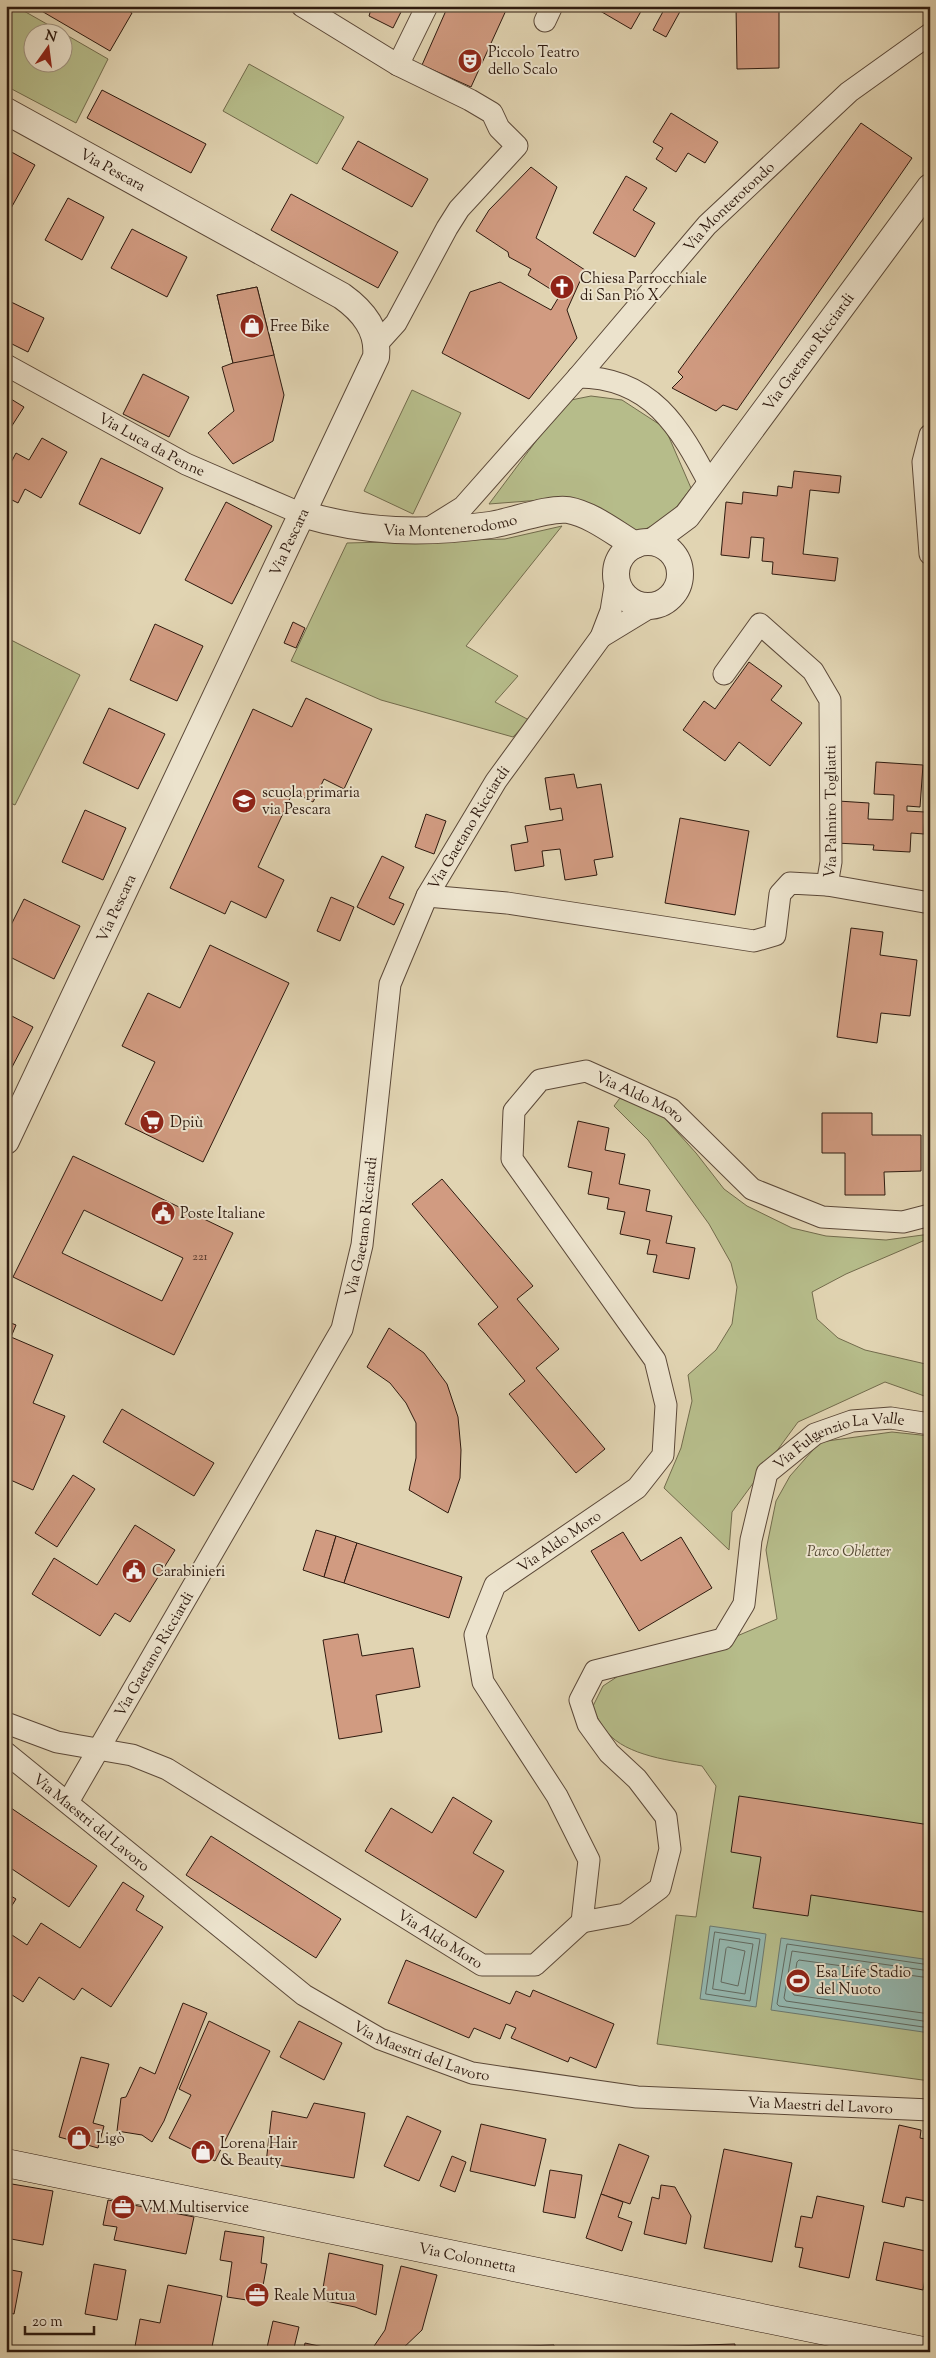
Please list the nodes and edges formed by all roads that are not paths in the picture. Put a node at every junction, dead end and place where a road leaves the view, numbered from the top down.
1 (302, 6) edge
2 (427, 6) edge
3 (930, 34) edge
4 (398, 64) junction
5 (6, 111) edge
6 (929, 189) edge
7 (377, 344) junction
8 (6, 365) edge
9 (578, 378) junction
10 (930, 435) edge
11 (926, 468) edge
12 (710, 485) junction
13 (302, 514) junction
14 (687, 516) junction
15 (596, 523) junction
16 (426, 530) junction
17 (644, 544) junction
18 (930, 554) edge
19 (680, 569) junction
20 (616, 577) junction
21 (652, 606) junction
22 (601, 637) junction
23 (724, 674) dead end
24 (827, 885) junction
25 (428, 896) junction
26 (930, 903) edge
27 (6, 1141) edge
28 (930, 1215) edge
29 (930, 1424) edge
30 (6, 1723) edge
31 (100, 1750) junction
32 (6, 1753) edge
33 (68, 1802) junction
34 (582, 1922) junction
35 (930, 2110) edge
36 (6, 2162) edge
37 (928, 2352) edge

1 - 4 street
2 - 4 street
3 - 9 street, Via Monterotondo
4 - 7 street
5 - 7 street, Via Pescara
6 - 12 street, Via Gaetano Ricciardi
7 - 13 street, Via Pescara
8 - 13 street, Via Luca da Penne
9 - 12 street
9 - 16 street, Via Monterotondo
10 - 11 street
11 - 18 street
12 - 14 street, Via Gaetano Ricciardi
13 - 16 street, Via Montenerodomo
13 - 27 street, Via Pescara
14 - 17 street, Via Gaetano Ricciardi
14 - 19 street, Via Gaetano Ricciardi
15 - 16 street, Via Montenerodomo
15 - 17 street, Via Montenerodomo
15 - 20 street
17 - 19 street
17 - 20 street
19 - 21 street
20 - 21 street
20 - 22 street, Via Gaetano Ricciardi
21 - 22 street, Via Gaetano Ricciardi
22 - 25 street, Via Gaetano Ricciardi
23 - 24 street, Via Palmiro Togliatti
24 - 25 street, Via Palmiro Togliatti
24 - 26 street
25 - 31 street, Via Gaetano Ricciardi
28 - 34 street, Via Aldo Moro
29 - 34 street, Via Fulgenzio La Valle
30 - 31 street
31 - 33 street, Via Gaetano Ricciardi
31 - 34 street, Via Aldo Moro
32 - 33 street, Via Maestri del Lavoro
33 - 35 street, Via Maestri del Lavoro
36 - 37 main road, Via Colonnetta

